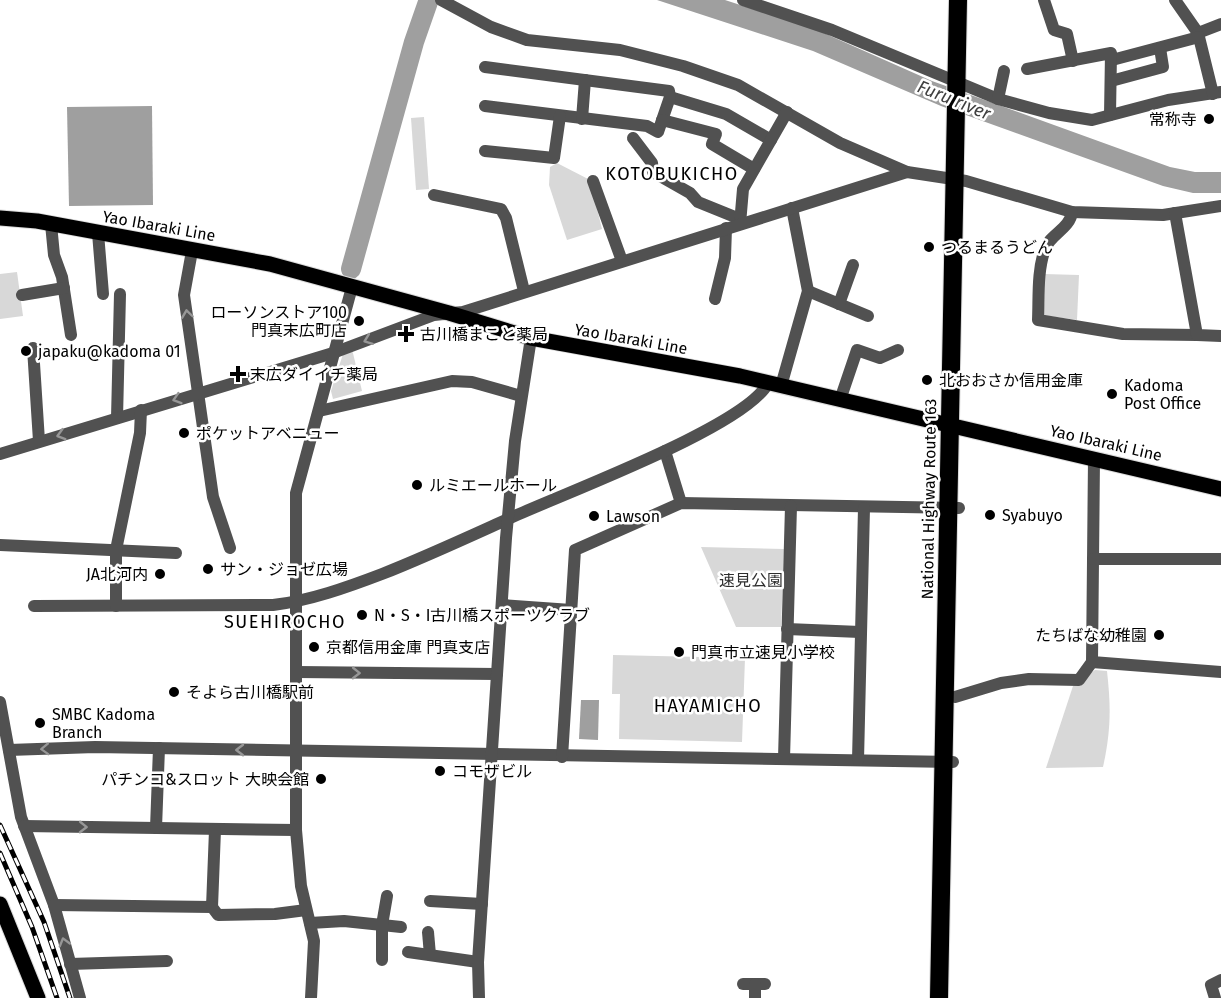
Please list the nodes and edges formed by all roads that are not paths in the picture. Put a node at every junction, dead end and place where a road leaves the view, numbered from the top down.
1 (441, 0) edge
2 (743, 0) edge
3 (958, 0) edge
4 (970, 0) edge
5 (1044, 0) edge
6 (1175, 0) edge
7 (1221, 24) edge
8 (1198, 35) junction
9 (1160, 48) junction
10 (1112, 60) junction
11 (1073, 61) junction
12 (485, 67) dead end
13 (1027, 69) dead end
14 (1004, 71) dead end
15 (585, 80) junction
16 (1111, 81) junction
17 (963, 87) junction
18 (1217, 93) edge
19 (670, 97) junction
20 (998, 99) junction
21 (485, 106) dead end
22 (787, 111) junction
23 (1110, 115) junction
24 (560, 116) junction
25 (582, 119) junction
26 (662, 120) junction
27 (633, 138) dead end
28 (771, 140) junction
29 (485, 151) dead end
30 (754, 169) junction
31 (908, 172) junction
32 (960, 174) junction
33 (593, 181) dead end
34 (434, 195) dead end
35 (1221, 206) edge
36 (792, 208) junction
37 (1072, 212) junction
38 (1175, 213) junction
39 (0, 218) edge
40 (740, 221) junction
41 (51, 224) junction
42 (726, 228) junction
43 (98, 233) junction
44 (192, 251) junction
45 (622, 261) junction
46 (853, 266) dead end
47 (352, 287) junction
48 (64, 288) junction
49 (524, 291) junction
50 (808, 291) junction
51 (103, 294) dead end
52 (120, 294) dead end
53 (22, 295) dead end
54 (715, 299) dead end
55 (839, 304) junction
56 (449, 313) junction
57 (868, 316) dead end
58 (71, 335) dead end
59 (1197, 335) junction
60 (1221, 336) edge
61 (531, 338) junction
62 (33, 348) dead end
63 (898, 350) dead end
64 (333, 353) junction
65 (774, 384) junction
66 (197, 393) junction
67 (521, 396) junction
68 (840, 400) junction
69 (141, 410) junction
70 (319, 411) junction
71 (117, 418) junction
72 (955, 425) junction
73 (39, 441) junction
74 (665, 451) junction
75 (0, 454) edge
76 (1094, 459) junction
77 (1221, 489) edge
78 (681, 503) junction
79 (791, 506) junction
80 (864, 508) junction
81 (954, 508) junction
82 (508, 518) junction
83 (0, 545) edge
84 (230, 548) dead end
85 (116, 550) junction
86 (176, 553) dead end
87 (1093, 559) junction
88 (1221, 559) edge
89 (296, 601) junction
90 (502, 605) junction
91 (34, 606) dead end
92 (116, 606) junction
93 (571, 610) junction
94 (787, 629) junction
95 (860, 632) junction
96 (1092, 662) junction
97 (297, 672) junction
98 (1221, 672) edge
99 (497, 674) junction
100 (955, 697) junction
101 (0, 702) edge
102 (159, 748) junction
103 (298, 749) junction
104 (9, 750) junction
105 (492, 756) junction
106 (562, 757) junction
107 (784, 759) junction
108 (858, 760) junction
109 (948, 762) junction
110 (24, 826) junction
111 (156, 828) junction
112 (215, 830) junction
113 (296, 830) junction
114 (387, 896) dead end
115 (430, 901) dead end
116 (0, 904) edge
117 (482, 904) junction
118 (54, 905) junction
119 (212, 907) junction
120 (306, 910) junction
121 (310, 923) junction
122 (382, 925) junction
123 (401, 927) dead end
124 (428, 932) dead end
125 (408, 951) dead end
126 (430, 955) junction
127 (382, 960) dead end
128 (167, 961) dead end
129 (478, 962) junction
130 (70, 964) junction
131 (1221, 980) edge
132 (754, 984) dead end
133 (38, 998) edge
134 (80, 998) edge
135 (311, 998) edge
136 (479, 998) edge
137 (755, 998) edge
138 (939, 998) edge
139 (949, 998) edge
140 (1215, 998) edge

1 - 22 street
2 - 17 street
3 - 17 highway, National Highway Route 163
4 - 17 highway, National Highway Route 163
5 - 11 street
6 - 8 street
7 - 8 street
8 - 9 street
8 - 18 street
9 - 10 street
9 - 16 street
10 - 11 street
10 - 16 street
11 - 13 street
12 - 15 street
14 - 20 street
15 - 19 street
15 - 25 street
16 - 23 street
17 - 20 street
17 - 32 highway, National Highway Route 163
18 - 23 street
19 - 26 street
19 - 28 street
20 - 23 street
21 - 24 street
22 - 28 street
22 - 31 street
24 - 25 street
24 - 29 street
25 - 26 street
26 - 30 street
27 - 40 street
28 - 30 street
30 - 40 street
31 - 32 street
31 - 36 street
32 - 37 street
32 - 72 highway, National Highway Route 163
33 - 45 street
34 - 49 street
35 - 38 street
36 - 40 street
36 - 50 street
37 - 38 street
37 - 59 street
38 - 59 street
39 - 41 main road, Yao Ibaraki Line
40 - 42 street
41 - 43 main road, Yao Ibaraki Line
41 - 48 street
42 - 45 street
42 - 54 street
43 - 44 main road, Yao Ibaraki Line
43 - 51 street
44 - 47 main road, Yao Ibaraki Line
66 -> 44 street
45 - 49 street
46 - 55 street
47 - 56 main road, Yao Ibaraki Line
47 - 64 street
48 - 53 street
48 - 58 street
49 - 56 street
50 - 55 street
50 - 65 street
52 - 71 street
55 - 57 street
56 - 61 main road, Yao Ibaraki Line
56 -> 64 street
59 - 60 street
61 - 65 main road, Yao Ibaraki Line
61 - 67 street
62 - 73 street
63 - 68 street
64 - 66 street
64 - 70 street
65 - 68 main road, Yao Ibaraki Line
65 - 74 street
66 -> 69 street
66 - 84 street
67 - 70 street
67 - 82 street
68 - 72 main road, Yao Ibaraki Line
69 - 71 street
69 - 85 street
70 - 89 street
71 -> 73 street
72 - 76 main road, Yao Ibaraki Line
72 - 81 highway, National Highway Route 163
73 - 75 street
74 - 78 street
74 - 82 street
76 - 77 main road, Yao Ibaraki Line
76 - 87 street
78 - 79 street
78 - 93 street
79 - 80 street
79 - 94 street
80 - 81 street
80 - 95 street
81 - 100 highway, National Highway Route 163
81 - 109 highway, National Highway Route 163
82 - 89 street
82 - 90 street
83 - 85 street
85 - 86 street
85 - 92 street
87 - 88 street
87 - 96 street
89 - 92 street
89 - 97 street
90 - 93 street
90 - 99 street
91 - 92 street
93 - 106 street
94 - 95 street
94 - 107 street
95 - 108 street
96 - 98 street
96 - 100 street
97 -> 99 street
97 - 103 street
99 - 105 street
100 - 109 highway, National Highway Route 163
101 - 104 street
103 -> 102 street
102 -> 104 street
102 - 111 street
103 - 105 street
103 - 113 street
104 - 110 street
105 - 106 street
105 - 117 street
106 - 107 street
107 - 108 street
108 - 109 street
109 - 138 highway, National Highway Route 163
109 - 139 highway, National Highway Route 163
110 -> 111 street
110 - 118 street
111 - 112 street
112 - 113 street
112 - 119 street
113 - 120 street
114 - 122 street
115 - 117 street
116 - 133 main road
117 - 129 street
118 - 119 street
130 -> 118 street
119 - 120 street
120 - 121 street
121 - 122 street
121 - 135 street
122 - 123 street
122 - 127 street
124 - 126 street
125 - 126 street
126 - 129 street
128 - 130 street
129 - 136 street
130 - 134 street
131 - 140 street
132 - 137 street

